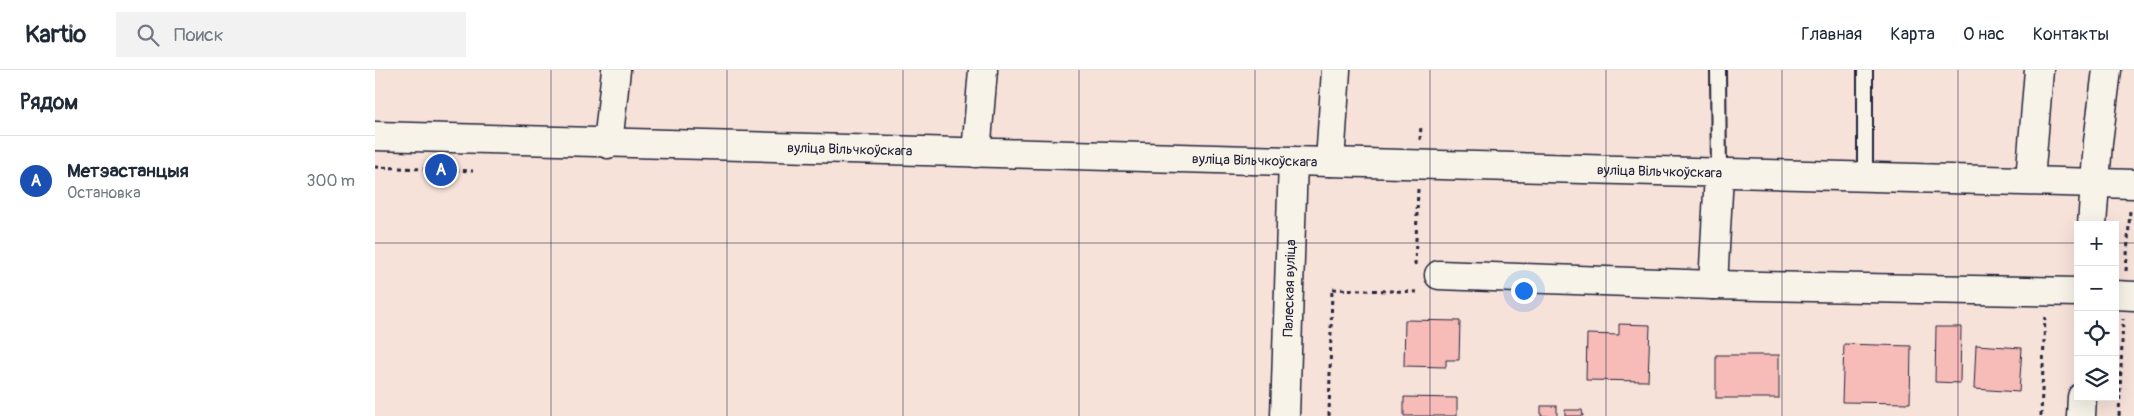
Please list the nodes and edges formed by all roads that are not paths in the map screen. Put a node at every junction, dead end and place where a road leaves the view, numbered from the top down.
1 (616, 70) edge
2 (983, 70) edge
3 (1336, 70) edge
4 (1718, 70) edge
5 (1865, 70) edge
6 (2039, 70) edge
7 (2107, 70) edge
8 (375, 136) edge
9 (608, 144) junction
10 (977, 152) junction
11 (1293, 161) junction
12 (1330, 162) junction
13 (1719, 174) junction
14 (1865, 177) junction
15 (2030, 180) junction
16 (2094, 182) junction
17 (2134, 184) edge
18 (2092, 221) edge
19 (1422, 277) road end
20 (1713, 285) junction
21 (2074, 292) edge
22 (2119, 295) edge
23 (2134, 296) edge
24 (2082, 401) edge
25 (1285, 416) edge
26 (2081, 416) edge

1 - 9 main road
2 - 10 main road
3 - 12 main road
4 - 13 lane
5 - 14 lane
6 - 15 main road
7 - 16 main road
8 - 9 main road, вуліца Вільчкоўскага
9 - 10 main road, вуліца Вільчкоўскага
10 - 11 main road, вуліца Вільчкоўскага
11 - 12 main road, вуліца Вільчкоўскага
11 - 25 main road, Палеская вуліца
12 - 13 main road, вуліца Вільчкоўскага
13 - 14 main road, вуліца Вільчкоўскага
13 - 20 main road
14 - 15 main road, вуліца Вільчкоўскага
15 - 16 main road, вуліца Вільчкоўскага
16 - 17 main road, вуліца Вільчкоўскага
16 - 18 main road
19 - 20 main road
20 - 21 main road
22 - 23 main road
24 - 26 main road

